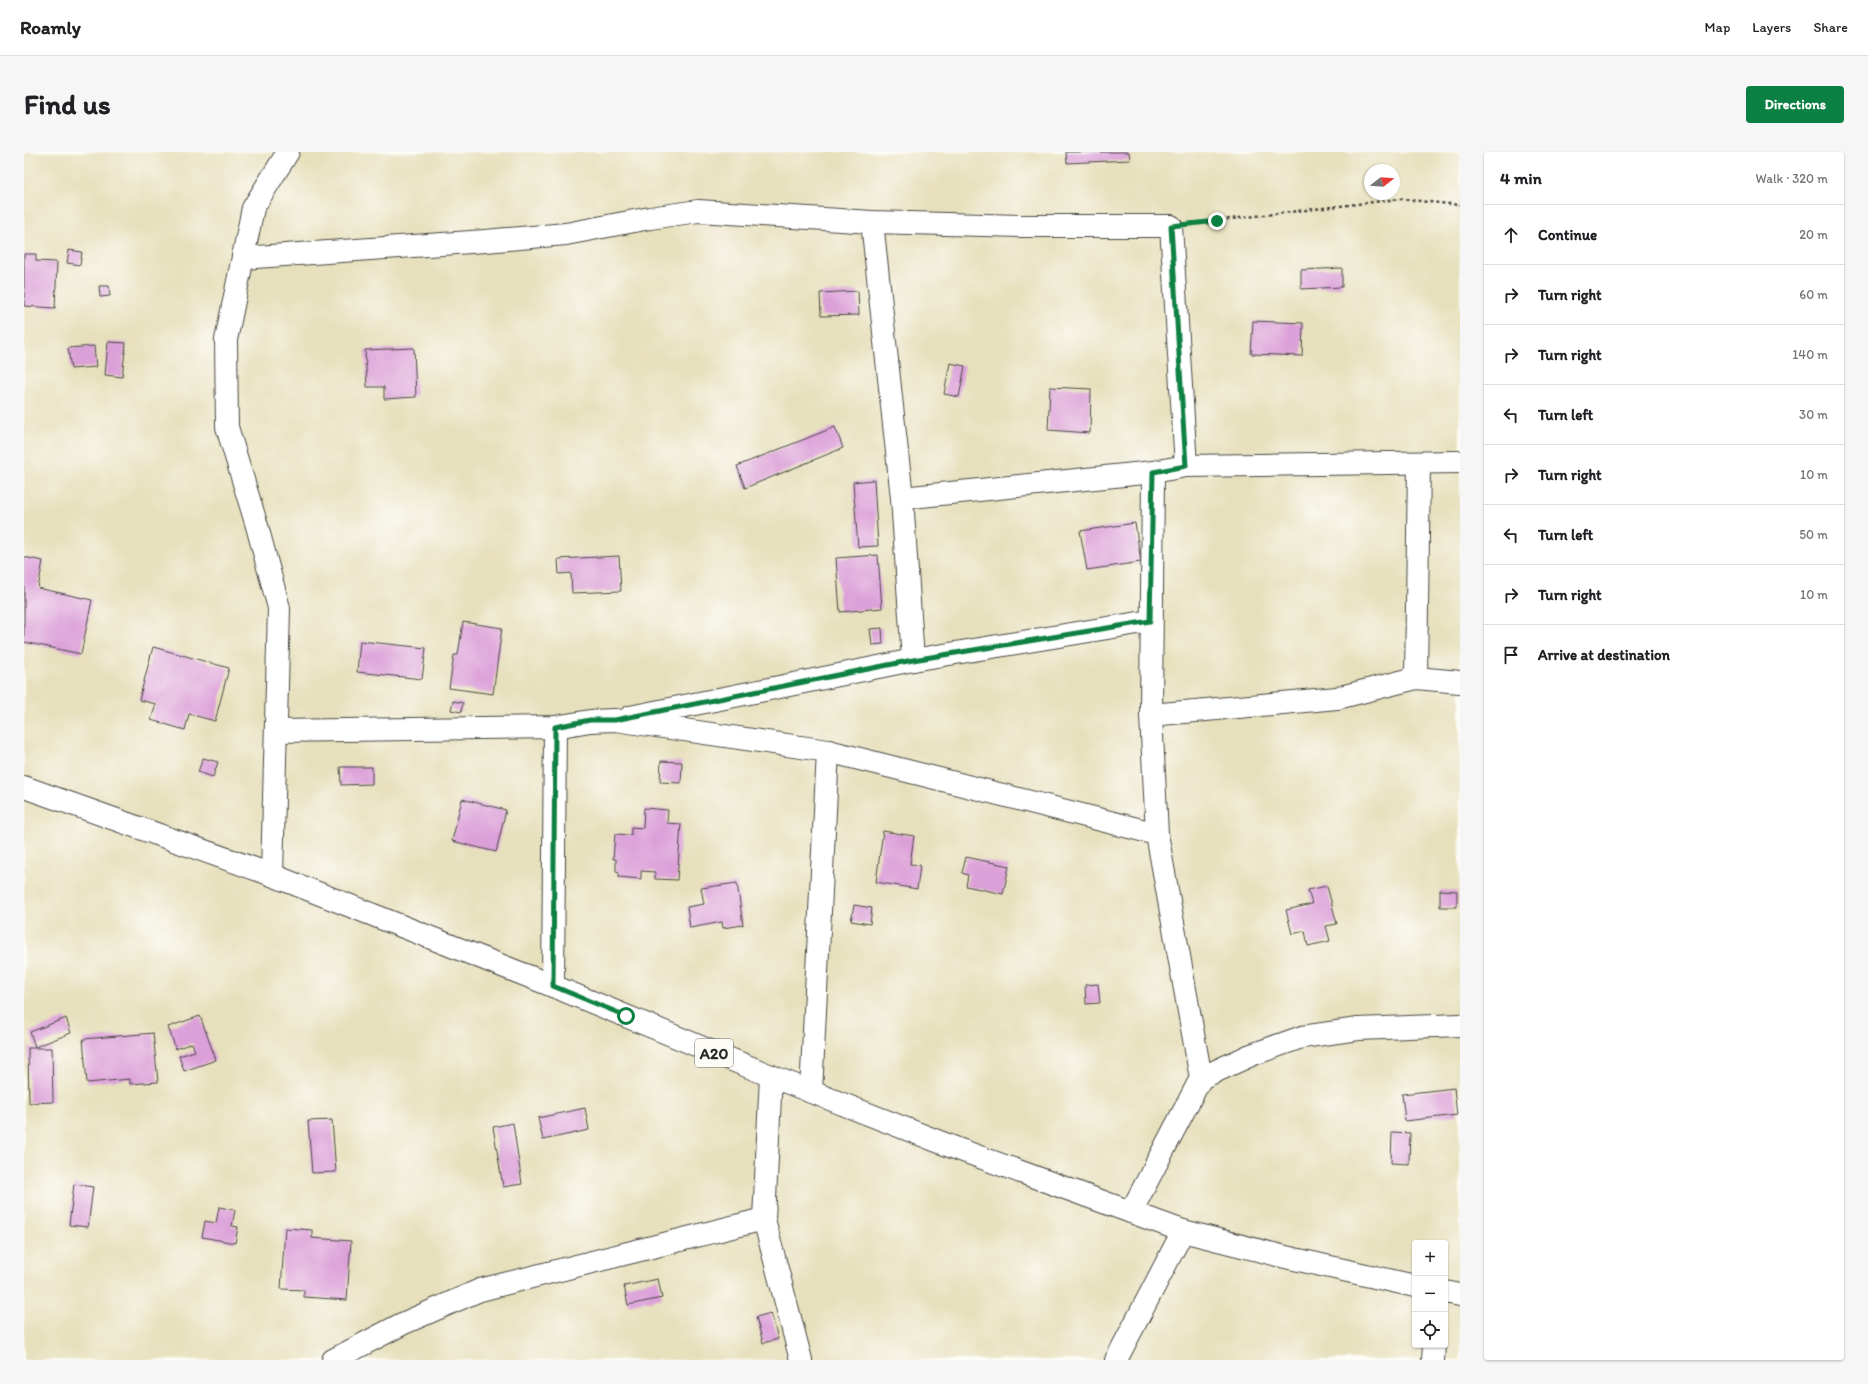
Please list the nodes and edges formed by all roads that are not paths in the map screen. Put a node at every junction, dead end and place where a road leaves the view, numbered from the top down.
1 (288, 152) edge
2 (872, 222) junction
3 (243, 258) junction
4 (1460, 462) edge
5 (1420, 464) junction
6 (1186, 466) junction
7 (1153, 472) junction
8 (902, 498) junction
9 (1150, 621) junction
10 (913, 660) junction
11 (1416, 678) junction
12 (1460, 682) edge
13 (1150, 715) junction
14 (615, 720) junction
15 (555, 727) junction
16 (276, 732) junction
17 (828, 751) junction
18 (24, 787) edge
19 (1157, 834) junction
20 (272, 875) junction
21 (553, 986) junction
22 (1460, 1025) edge
23 (770, 1076) junction
24 (1201, 1078) junction
25 (811, 1092) junction
26 (1131, 1212) junction
27 (764, 1219) junction
28 (1183, 1231) junction
29 (1412, 1285) edge
30 (1448, 1293) edge
31 (1460, 1295) edge
32 (1434, 1348) edge
33 (333, 1360) edge
34 (802, 1360) edge
35 (1116, 1360) edge
36 (1433, 1360) edge

1 - 3 street
2 - 3 street
2 - 6 street
2 - 8 street
3 - 16 street
4 - 5 street
5 - 6 street
5 - 11 street
6 - 7 street
7 - 8 street
7 - 9 street
8 - 10 street
9 - 10 street
9 - 13 street
10 - 14 street
11 - 12 street
11 - 13 street
13 - 19 street
14 - 15 street
14 - 17 street
15 - 16 street
15 - 21 street
16 - 20 street
17 - 19 street
17 - 25 street
18 - 20 street, A20
19 - 24 street
20 - 21 street, A20
21 - 23 street, A20
22 - 24 street
23 - 25 street, A20
23 - 27 street
24 - 26 street
25 - 26 street, A20
26 - 28 street, A20
27 - 33 street
27 - 34 street
28 - 29 street, A20
28 - 35 street
30 - 31 street
32 - 36 street

